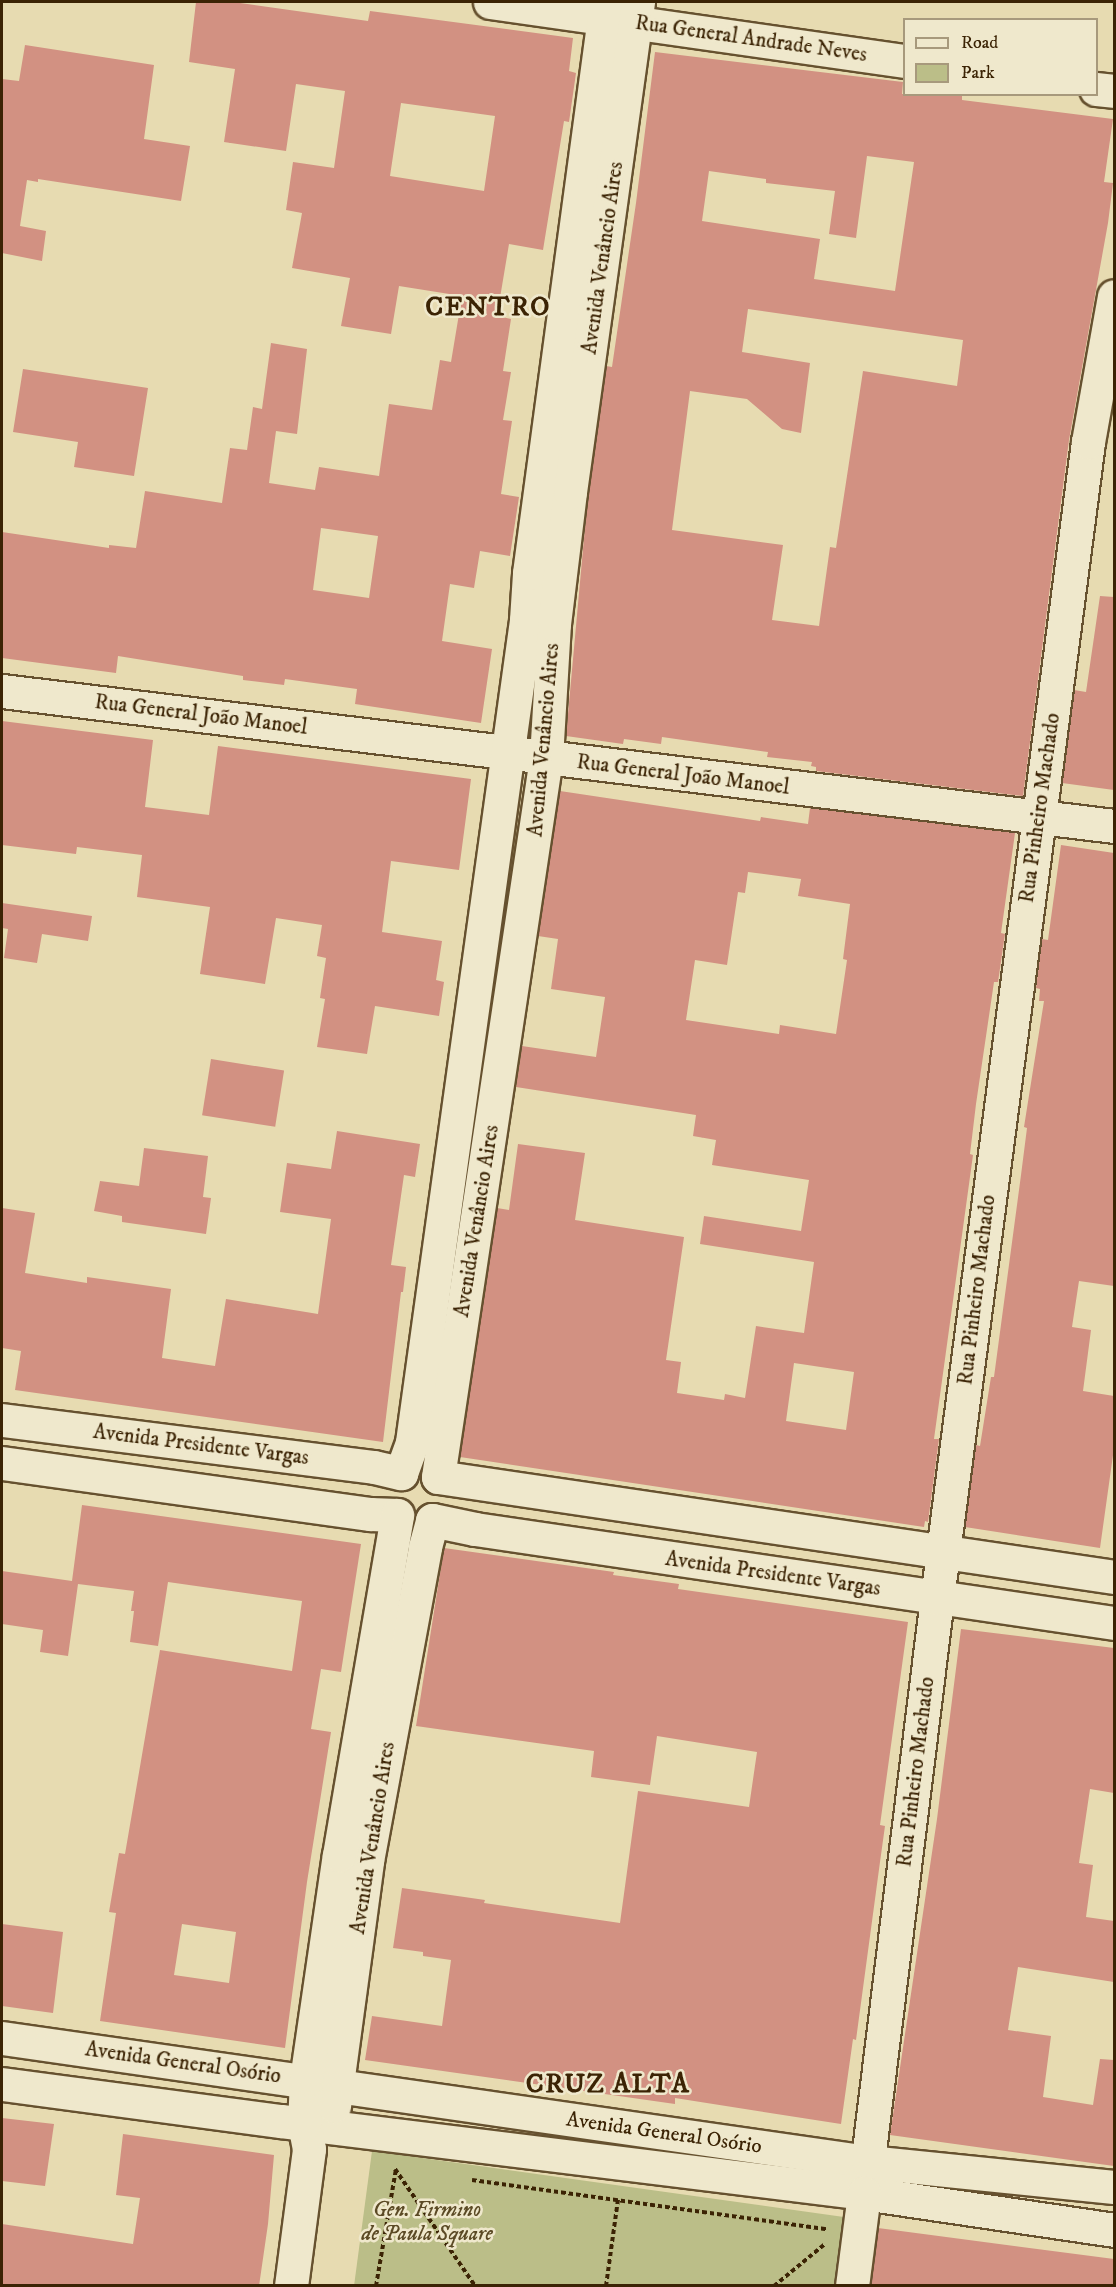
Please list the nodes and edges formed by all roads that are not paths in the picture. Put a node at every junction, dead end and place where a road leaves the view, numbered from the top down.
1 (490, 2) edge
2 (621, 11) edge
3 (903, 61) edge
4 (1098, 88) edge
5 (1114, 91) edge
6 (1114, 296) edge
7 (540, 622) junction
8 (2, 691) edge
9 (507, 751) junction
10 (546, 758) junction
11 (1039, 817) junction
12 (1114, 826) edge
13 (489, 877) junction
14 (529, 881) junction
15 (2, 1420) edge
16 (2, 1463) edge
17 (400, 1473) junction
18 (438, 1477) junction
19 (397, 1515) junction
20 (432, 1520) junction
21 (943, 1551) junction
22 (1114, 1577) edge
23 (937, 1598) junction
24 (1114, 1623) edge
25 (353, 1858) junction
26 (2, 2038) edge
27 (321, 2083) junction
28 (2, 2084) edge
29 (315, 2133) junction
30 (866, 2178) junction
31 (1114, 2187) edge
32 (1114, 2230) edge
33 (291, 2286) edge
34 (852, 2286) edge

1 - 2 main road, Rua General Andrade Neves
2 - 3 main road, Rua General Andrade Neves
2 - 7 main road, Avenida Venâncio Aires
4 - 5 main road
6 - 11 main road, Rua Pinheiro Machado
7 - 9 main road, Avenida Venâncio Aires
7 - 10 main road, Avenida Venâncio Aires
8 - 9 main road, Rua General João Manoel
9 - 10 main road, Rua General João Manoel
9 - 13 main road, Avenida Venâncio Aires
10 - 11 main road, Rua General João Manoel
10 - 14 main road, Avenida Venâncio Aires
11 - 12 main road, Rua General João Manoel
11 - 21 main road, Rua Pinheiro Machado
13 - 14 main road
13 - 17 main road, Avenida Venâncio Aires
14 - 18 main road, Avenida Venâncio Aires
15 - 17 main road, Avenida Presidente Vargas
16 - 19 main road, Avenida Presidente Vargas
17 - 18 main road
17 - 19 main road
18 - 20 main road
18 - 21 main road
19 - 20 main road
19 - 25 main road, Avenida Venâncio Aires
20 - 23 main road, Avenida Presidente Vargas
20 - 25 main road, Avenida Venâncio Aires
21 - 22 main road
21 - 23 main road, Rua Pinheiro Machado
23 - 24 main road, Avenida Presidente Vargas
23 - 30 main road, Rua Pinheiro Machado
25 - 27 main road, Avenida Venâncio Aires
26 - 27 main road, Avenida General Osório
27 - 29 main road, Avenida Venâncio Aires
27 - 30 main road, Avenida General Osório
28 - 29 main road, Avenida General Osório
29 - 30 main road, Avenida General Osório
29 - 33 main road, Avenida Venâncio Aires
30 - 31 main road, Avenida General Osório
30 - 32 main road, Avenida General Osório
30 - 34 main road, Rua Pinheiro Machado

